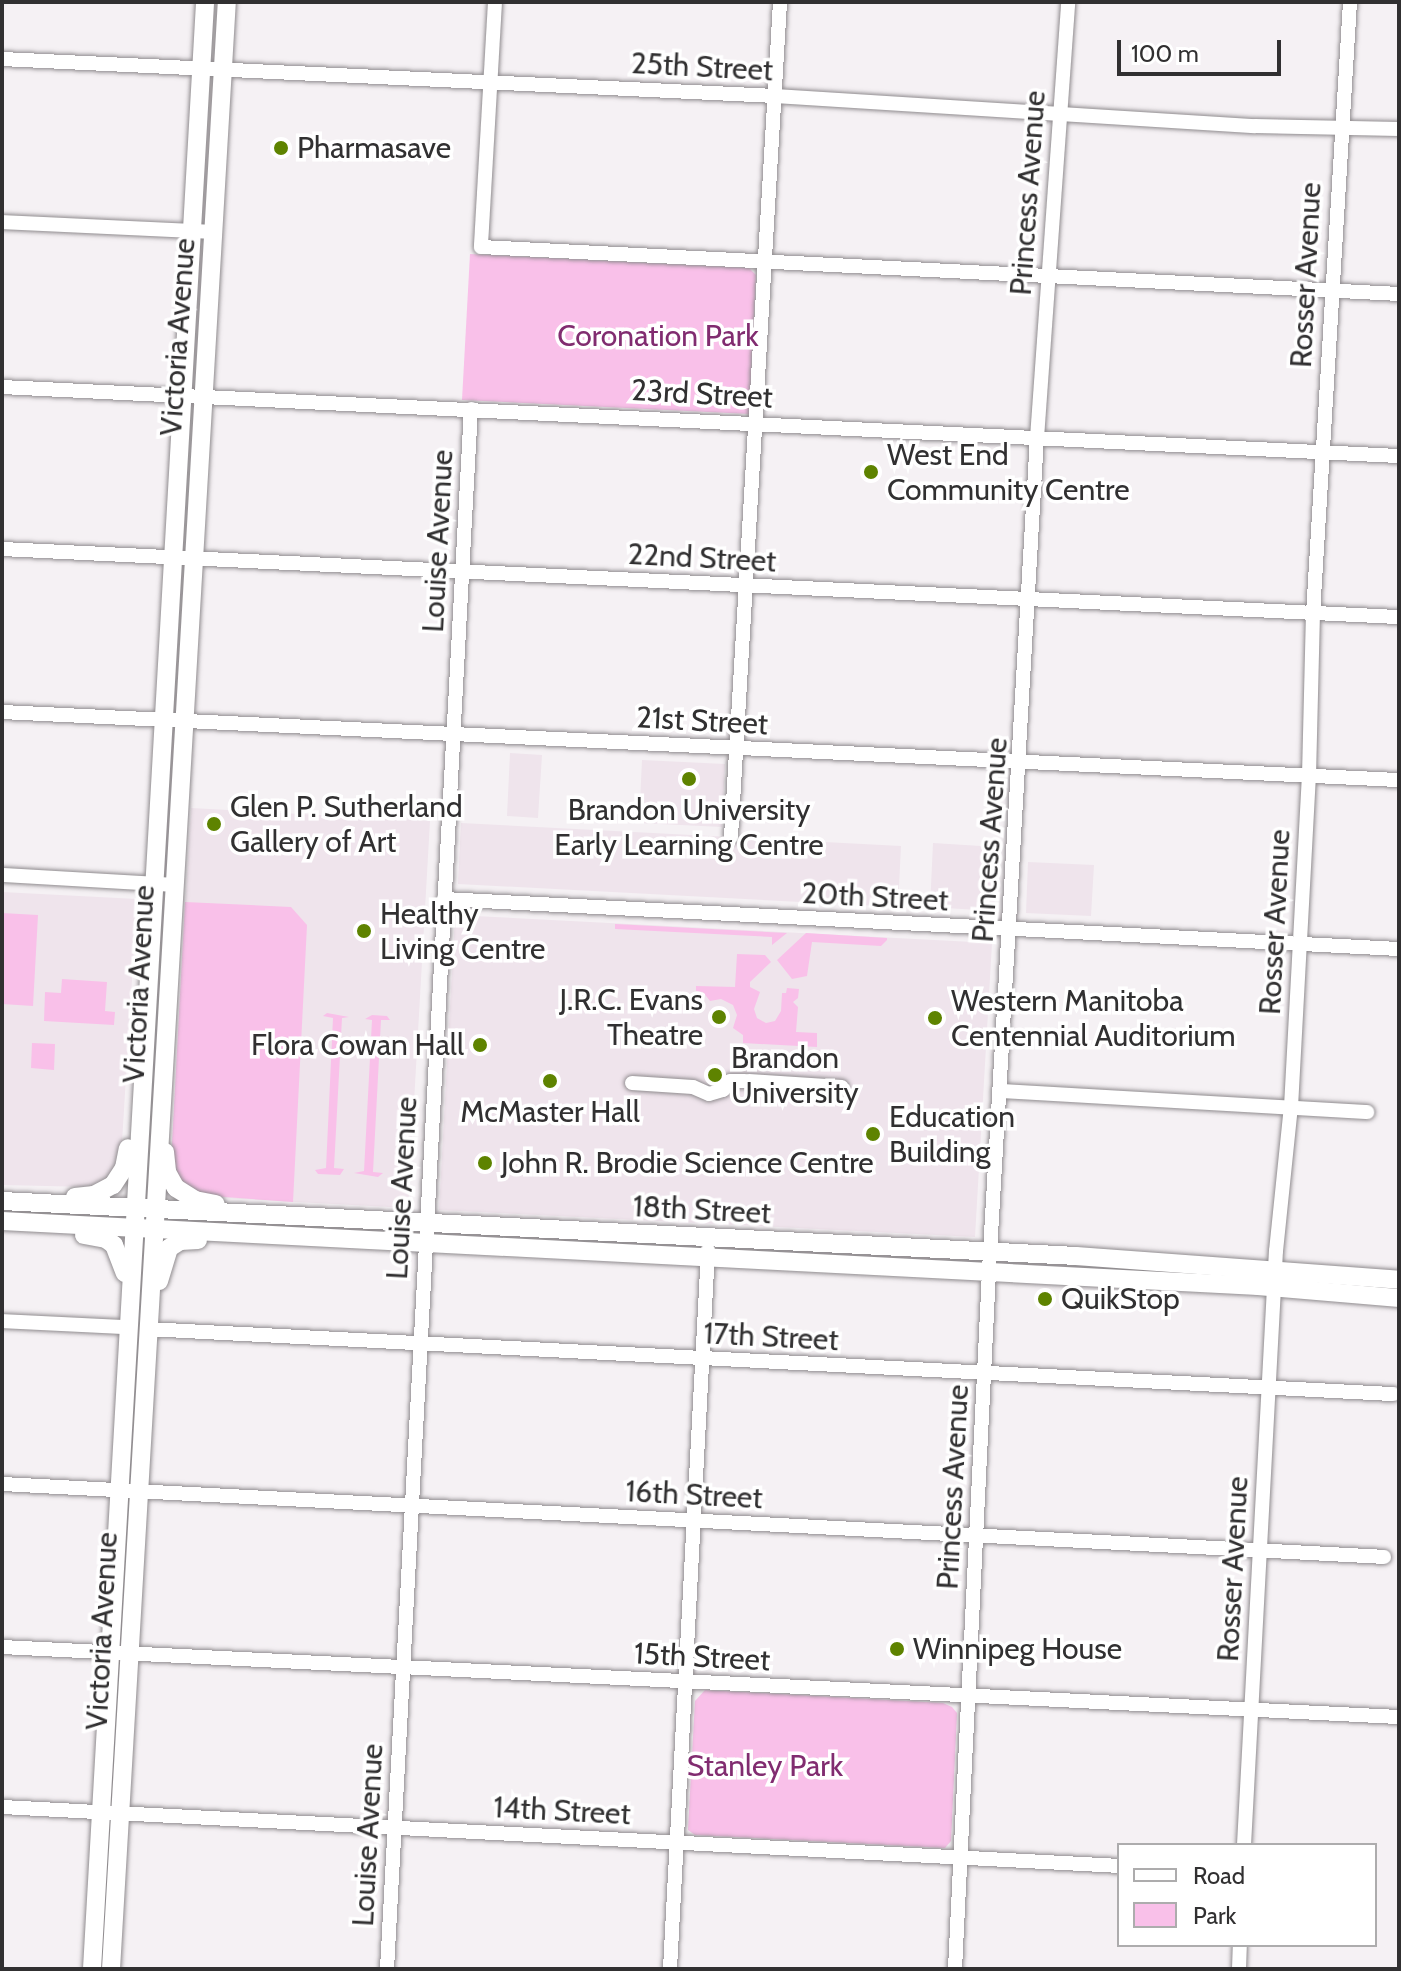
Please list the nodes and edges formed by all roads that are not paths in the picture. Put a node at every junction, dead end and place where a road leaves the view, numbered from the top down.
1 (205, 2) edge
2 (227, 2) edge
3 (495, 2) edge
4 (780, 2) edge
5 (1068, 2) edge
6 (1350, 2) edge
7 (2, 59) edge
8 (201, 69) junction
9 (222, 70) junction
10 (490, 83) junction
11 (775, 96) junction
12 (1061, 115) junction
13 (1341, 127) junction
14 (1399, 129) edge
15 (2, 222) edge
16 (192, 232) junction
17 (213, 232) junction
18 (765, 261) junction
19 (1048, 276) junction
20 (1332, 290) junction
21 (1399, 294) edge
22 (2, 387) edge
23 (182, 396) junction
24 (202, 397) junction
25 (471, 409) junction
26 (756, 423) junction
27 (1037, 438) junction
28 (1322, 452) junction
29 (1399, 456) edge
30 (2, 549) edge
31 (172, 557) junction
32 (192, 558) junction
33 (462, 570) junction
34 (744, 586) junction
35 (1029, 601) junction
36 (1313, 614) junction
37 (1399, 617) edge
38 (2, 712) edge
39 (162, 720) junction
40 (183, 721) junction
41 (453, 733) junction
42 (735, 749) junction
43 (1020, 762) junction
44 (1309, 776) junction
45 (1399, 780) edge
46 (731, 837) dead end
47 (2, 875) edge
48 (153, 883) junction
49 (173, 885) junction
50 (444, 899) junction
51 (1010, 930) junction
52 (1299, 944) junction
53 (1399, 949) edge
54 (143, 1034) junction
55 (164, 1037) junction
56 (632, 1083) dead end
57 (842, 1087) dead end
58 (1000, 1091) junction
59 (1291, 1107) junction
60 (1367, 1112) dead end
61 (3, 1201) edge
62 (134, 1208) junction
63 (154, 1209) junction
64 (340, 1219) junction
65 (2, 1221) edge
66 (426, 1223) junction
67 (132, 1228) junction
68 (153, 1229) junction
69 (289, 1236) junction
70 (709, 1238) junction
71 (425, 1243) junction
72 (990, 1252) junction
73 (708, 1258) junction
74 (990, 1272) junction
75 (1275, 1277) junction
76 (1399, 1280) edge
77 (1399, 1298) edge
78 (128, 1303) junction
79 (2, 1321) edge
80 (126, 1327) junction
81 (150, 1329) junction
82 (420, 1345) junction
83 (701, 1360) junction
84 (985, 1375) junction
85 (1270, 1390) junction
86 (1393, 1394) dead end
87 (2, 1484) edge
88 (117, 1492) junction
89 (138, 1493) junction
90 (412, 1506) junction
91 (693, 1521) junction
92 (976, 1535) junction
93 (1260, 1550) junction
94 (1384, 1557) dead end
95 (2, 1647) edge
96 (109, 1654) junction
97 (129, 1654) junction
98 (403, 1669) junction
99 (685, 1682) junction
100 (968, 1698) junction
101 (1252, 1711) junction
102 (1399, 1717) edge
103 (2, 1807) edge
104 (101, 1812) junction
105 (121, 1813) junction
106 (395, 1828) junction
107 (676, 1843) junction
108 (1244, 1843) edge
109 (960, 1858) junction
110 (1117, 1866) edge
111 (1240, 1947) edge
112 (92, 1969) edge
113 (111, 1969) edge
114 (387, 1969) edge
115 (670, 1969) edge
116 (955, 1969) edge
117 (1239, 1969) edge

1 - 8 main road, Victoria Avenue
2 - 9 main road, Victoria Avenue
3 - 10 street
4 - 11 street
5 - 12 street, Princess Avenue
6 - 13 street, Rosser Avenue
7 - 8 street, 25th Street
8 - 9 street, 25th Street
8 - 16 main road, Victoria Avenue
9 - 10 street, 25th Street
9 - 17 main road, Victoria Avenue
10 - 11 street, 25th Street
10 - 18 street
11 - 12 street, 25th Street
11 - 18 street
12 - 13 street, 25th Street
12 - 19 street, Princess Avenue
13 - 14 street, 25th Street
13 - 20 street, Rosser Avenue
15 - 16 street
16 - 17 street
16 - 23 main road, Victoria Avenue
17 - 24 main road, Victoria Avenue
18 - 19 street
18 - 26 street
19 - 20 street
19 - 27 street, Princess Avenue
20 - 21 street
20 - 28 street, Rosser Avenue
22 - 23 street, 23rd Street
23 - 24 street, 23rd Street
23 - 31 main road, Victoria Avenue
24 - 25 street, 23rd Street
24 - 32 main road, Victoria Avenue
25 - 26 street, 23rd Street
25 - 33 street, Louise Avenue
26 - 27 street, 23rd Street
26 - 34 street
27 - 28 street, 23rd Street
27 - 35 street, Princess Avenue
28 - 29 street, 23rd Street
28 - 36 street, Rosser Avenue
30 - 31 street, 22nd Street
31 - 32 street, 22nd Street
31 - 39 main road, Victoria Avenue
32 - 33 street, 22nd Street
32 - 40 main road, Victoria Avenue
33 - 34 street, 22nd Street
33 - 41 street, Louise Avenue
34 - 35 street, 22nd Street
34 - 42 street
35 - 36 street, 22nd Street
35 - 43 street, Princess Avenue
36 - 37 street, 22nd Street
36 - 44 street, Rosser Avenue
38 - 39 street, 21st Street
39 - 40 street, 21st Street
39 - 48 main road, Victoria Avenue
40 - 41 street, 21st Street
40 - 49 main road, Victoria Avenue
41 - 42 street, 21st Street
41 - 50 street, Louise Avenue
42 - 43 street, 21st Street
42 - 46 street
43 - 44 street, 21st Street
43 - 51 street, Princess Avenue
44 - 45 street, 21st Street
44 - 52 street, Rosser Avenue
47 - 48 street
48 - 49 street
48 - 54 main road, Victoria Avenue
49 - 55 main road, Victoria Avenue
50 - 51 street, 20th Street
50 - 66 street, Louise Avenue
51 - 52 street, 20th Street
51 - 58 street, Princess Avenue
52 - 53 street, 20th Street
52 - 59 street, Rosser Avenue
54 - 61 main road
54 - 62 main road, Victoria Avenue
55 - 63 main road, Victoria Avenue
55 - 64 main road
56 - 57 street
58 - 59 street
58 - 72 street, Princess Avenue
59 - 60 street
59 - 75 street, Rosser Avenue
61 - 62 main road, 18th Street
62 - 63 main road, 18th Street
62 - 67 main road, Victoria Avenue
63 - 64 main road, 18th Street
63 - 68 main road, Victoria Avenue
64 - 66 main road, 18th Street
65 - 67 main road, 18th Street
65 - 78 main road
66 - 70 main road, 18th Street
66 - 71 street, Louise Avenue
67 - 68 main road, 18th Street
67 - 78 main road, Victoria Avenue
68 - 69 main road, 18th Street
68 - 81 main road, Victoria Avenue
69 - 71 main road, 18th Street
69 - 81 main road
70 - 72 main road, 18th Street
70 - 73 street
71 - 73 main road, 18th Street
71 - 82 street, Louise Avenue
72 - 74 street, Princess Avenue
72 - 75 main road, 18th Street
73 - 74 main road, 18th Street
73 - 83 street
74 - 75 main road, 18th Street
74 - 84 street, Princess Avenue
75 - 76 main road, 18th Street
75 - 77 main road, 18th Street
75 - 85 street, Rosser Avenue
78 - 80 main road, Victoria Avenue
79 - 80 street
80 - 88 main road, Victoria Avenue
81 - 82 street, 17th Street
81 - 89 main road, Victoria Avenue
82 - 83 street, 17th Street
82 - 90 street, Louise Avenue
83 - 84 street, 17th Street
83 - 91 street
84 - 85 street, 17th Street
84 - 92 street, Princess Avenue
85 - 86 street, 17th Street
85 - 93 street, Rosser Avenue
87 - 88 street, 16th Street
88 - 89 street, 16th Street
88 - 96 main road, Victoria Avenue
89 - 90 street, 16th Street
89 - 97 main road, Victoria Avenue
90 - 91 street, 16th Street
90 - 98 street, Louise Avenue
91 - 92 street, 16th Street
91 - 99 street
92 - 93 street, 16th Street
92 - 100 street, Princess Avenue
93 - 94 street, 16th Street
93 - 101 street, Rosser Avenue
95 - 96 street, 15th Street
96 - 97 street, 15th Street
96 - 104 main road, Victoria Avenue
97 - 98 street, 15th Street
97 - 105 main road, Victoria Avenue
98 - 99 street, 15th Street
98 - 106 street, Louise Avenue
99 - 100 street, 15th Street
99 - 107 street
100 - 101 street, 15th Street
100 - 109 street, Princess Avenue
101 - 102 street, 15th Street
101 - 108 street, Rosser Avenue
103 - 104 street, 14th Street
104 - 105 street, 14th Street
104 - 112 main road, Victoria Avenue
105 - 106 street, 14th Street
105 - 113 main road, Victoria Avenue
106 - 107 street, 14th Street
106 - 114 street, Louise Avenue
107 - 109 street, 14th Street
107 - 115 street
109 - 110 street, 14th Street
109 - 116 street, Princess Avenue
111 - 117 street

